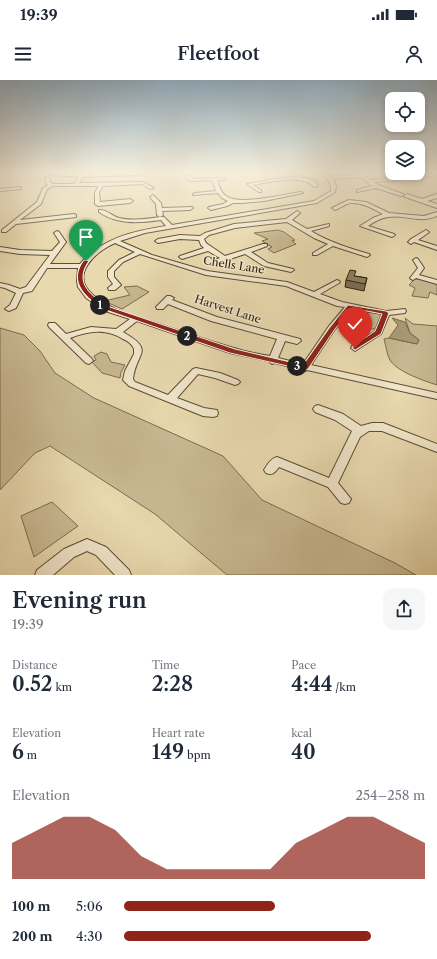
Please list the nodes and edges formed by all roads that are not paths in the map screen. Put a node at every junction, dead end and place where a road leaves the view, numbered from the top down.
1 (42, 196) edge
2 (97, 196) edge
3 (223, 196) edge
4 (282, 196) edge
5 (326, 196) edge
6 (407, 196) dead end
7 (437, 196) edge
8 (153, 197) dead end
9 (263, 199) junction
10 (130, 201) dead end
11 (232, 201) junction
12 (420, 201) junction
13 (39, 203) junction
14 (46, 203) dead end
15 (437, 206) edge
16 (190, 208) dead end
17 (211, 208) dead end
18 (273, 208) junction
19 (335, 208) dead end
20 (101, 210) dead end
21 (160, 210) junction
22 (437, 214) edge
23 (388, 215) junction
24 (74, 216) dead end
25 (296, 216) dead end
26 (224, 217) junction
27 (162, 218) junction
28 (288, 220) junction
29 (14, 222) junction
30 (323, 225) dead end
31 (234, 226) junction
32 (171, 227) junction
33 (4, 231) dead end
34 (305, 231) junction
35 (426, 232) dead end
36 (57, 233) dead end
37 (392, 235) dead end
38 (201, 238) junction
39 (115, 240) junction
40 (158, 241) dead end
41 (332, 244) junction
42 (264, 245) dead end
43 (210, 248) junction
44 (437, 248) edge
45 (0, 249) edge
46 (139, 252) junction
47 (247, 252) junction
48 (315, 252) dead end
49 (54, 253) junction
50 (367, 255) dead end
51 (182, 257) dead end
52 (225, 259) junction
53 (416, 260) dead end
54 (215, 262) dead end
55 (46, 266) junction
56 (82, 266) junction
57 (292, 270) dead end
58 (337, 282) dead end
59 (437, 282) edge
60 (0, 285) edge
61 (112, 288) dead end
62 (20, 292) junction
63 (315, 294) junction
64 (350, 306) junction
65 (160, 307) dead end
66 (9, 309) dead end
67 (402, 311) dead end
68 (386, 313) junction
69 (135, 319) junction
70 (52, 325) dead end
71 (118, 332) junction
72 (65, 338) junction
73 (282, 338) junction
74 (297, 341) dead end
75 (355, 348) dead end
76 (89, 361) dead end
77 (272, 361) junction
78 (305, 368) junction
79 (235, 382) dead end
80 (437, 396) edge
81 (172, 398) junction
82 (318, 409) dead end
83 (213, 413) dead end
84 (360, 431) junction
85 (437, 448) edge
86 (270, 470) dead end
87 (332, 484) junction
88 (345, 499) dead end
89 (42, 575) edge
90 (124, 575) edge

1 - 13 street
2 - 10 street
3 - 11 street
4 - 9 street
5 - 18 street
6 - 12 street
7 - 12 street
8 - 21 street
9 - 11 street
9 - 18 street
11 - 17 street
12 - 15 street
13 - 14 street
13 - 29 street
16 - 21 street
18 - 26 street
19 - 23 street
20 - 27 street
21 - 27 street
22 - 23 street
23 - 37 street
24 - 29 street
25 - 28 street
26 - 31 street
26 - 32 street
27 - 32 street
28 - 31 street
28 - 34 street
29 - 33 street
30 - 34 street
31 - 38 street
32 - 39 street
34 - 41 street
35 - 44 street
36 - 49 street
38 - 40 street
38 - 43 street
39 - 46 street, Chells Lane
39 - 56 street
41 - 48 street
41 - 50 street
42 - 47 street
43 - 51 street
43 - 52 street
45 - 49 street
46 - 61 street
46 - 63 street, Chells Lane
47 - 52 street
47 - 57 street
49 - 55 street
52 - 54 street
53 - 59 street
55 - 56 street
55 - 62 street
56 - 69 street
58 - 63 street
60 - 62 street
62 - 66 street
63 - 64 street, Chells Lane
64 - 68 street, Chells Lane
64 - 78 street
65 - 73 street, Harvest Lane
67 - 68 street, Chells Lane
68 - 75 street
69 - 71 street
69 - 77 street
70 - 72 street
71 - 72 street
71 - 81 street
72 - 76 street
73 - 74 street, Harvest Lane
73 - 77 street
77 - 78 street
78 - 80 street
79 - 81 street
81 - 83 street
82 - 84 street
84 - 85 street
84 - 87 street
86 - 87 street
87 - 88 street
89 - 90 street

